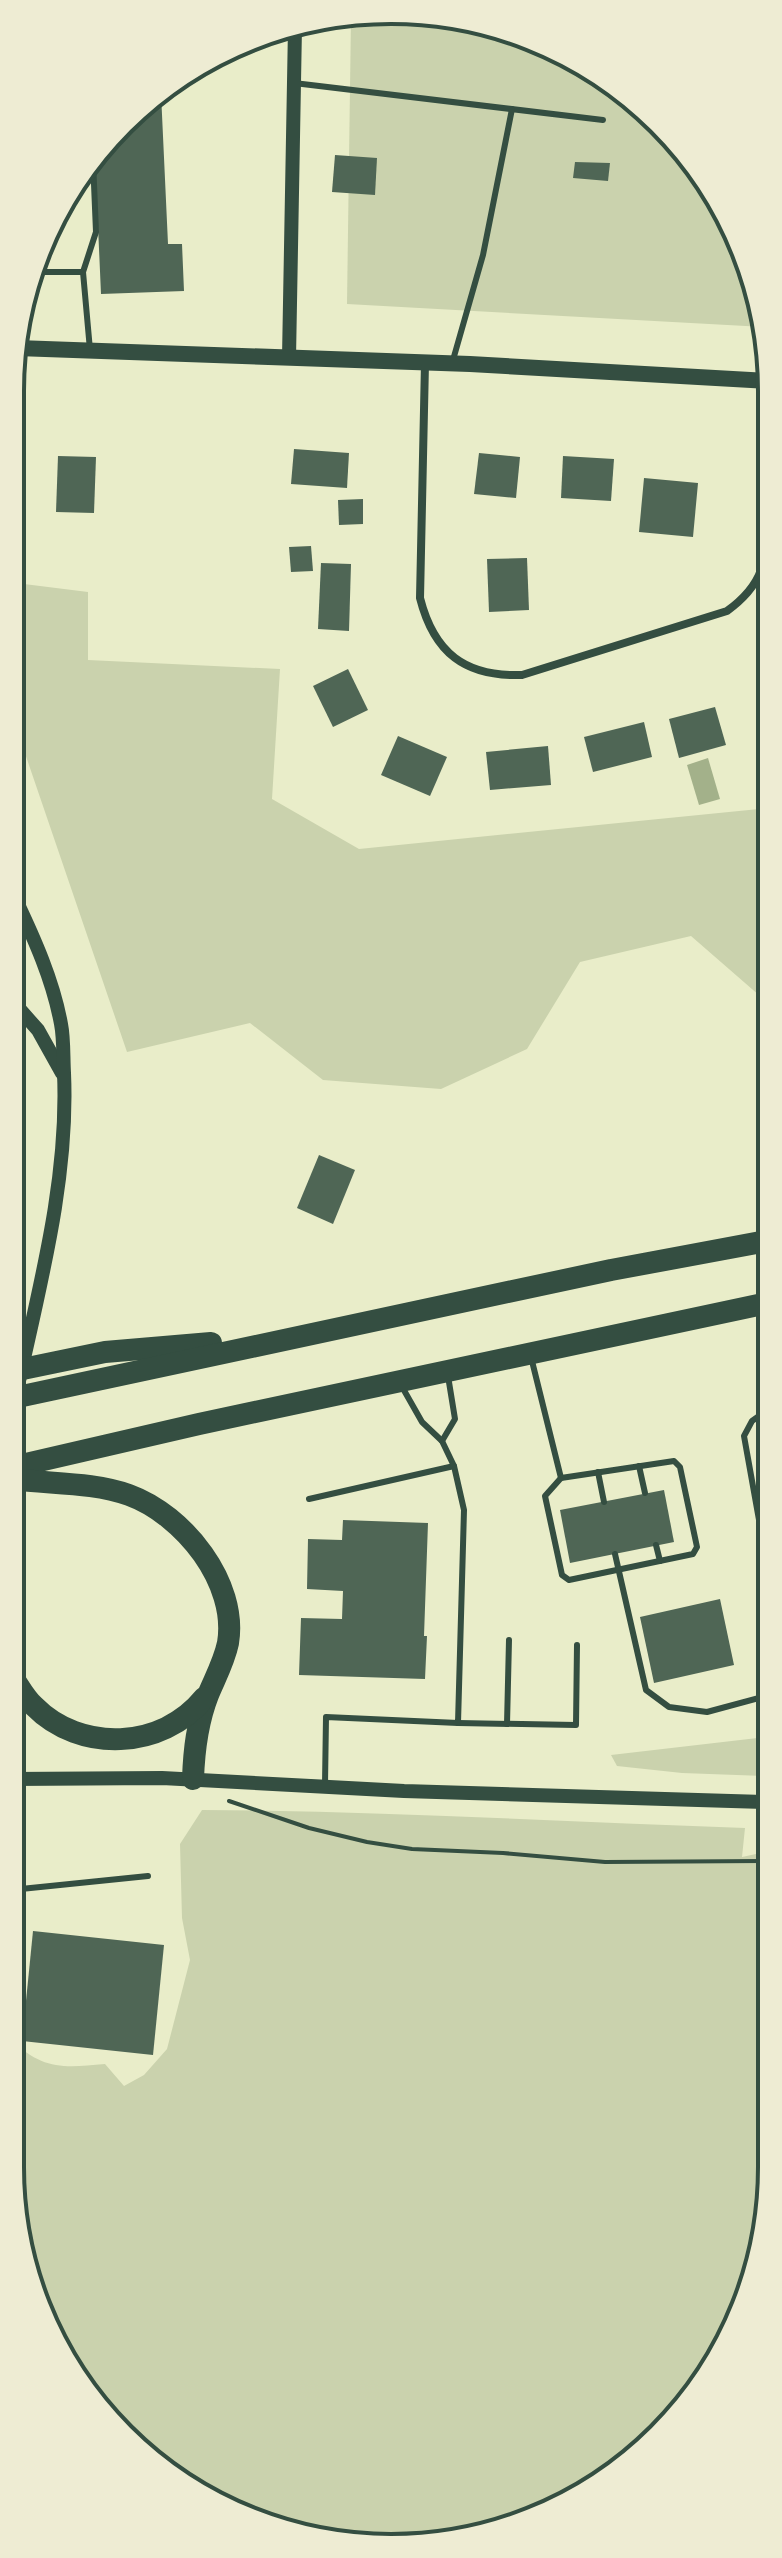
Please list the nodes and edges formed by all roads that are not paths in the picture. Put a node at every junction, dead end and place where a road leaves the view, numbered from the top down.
1 (295, 37) edge
2 (294, 83) junction
3 (512, 109) junction
4 (603, 120) dead end
5 (94, 177) edge
6 (43, 272) edge
7 (83, 272) junction
8 (27, 348) edge
9 (90, 351) junction
10 (289, 358) junction
11 (425, 363) junction
12 (452, 363) junction
13 (758, 380) edge
14 (758, 581) edge
15 (24, 918) edge
16 (24, 1014) edge
17 (64, 1077) junction
18 (758, 1243) edge
19 (758, 1305) edge
20 (292, 1337) junction
21 (531, 1353) junction
22 (24, 1359) edge
23 (24, 1369) edge
24 (447, 1371) junction
25 (399, 1381) junction
26 (24, 1396) edge
27 (758, 1417) edge
28 (442, 1441) junction
29 (24, 1465) edge
30 (454, 1466) junction
31 (639, 1466) junction
32 (598, 1472) junction
33 (561, 1478) junction
34 (24, 1480) edge
35 (645, 1493) dead end
36 (309, 1499) dead end
37 (604, 1502) dead end
38 (758, 1514) edge
39 (656, 1545) dead end
40 (615, 1554) dead end
41 (660, 1561) junction
42 (618, 1569) junction
43 (509, 1640) dead end
44 (577, 1645) dead end
45 (209, 1691) junction
46 (24, 1693) edge
47 (758, 1698) edge
48 (458, 1723) junction
49 (507, 1724) junction
50 (62, 1777) junction
51 (24, 1779) edge
52 (193, 1779) junction
53 (325, 1786) junction
54 (24, 1787) edge
55 (758, 1802) edge
56 (148, 1876) dead end
57 (24, 1889) edge

1 - 2 street
2 - 3 lane
2 - 10 street
3 - 4 lane
3 - 12 lane
5 - 7 lane
6 - 7 lane
7 - 9 lane
8 - 9 main road
9 - 10 main road
10 - 11 main road
11 - 12 main road
11 - 14 street
12 - 13 main road
15 - 17 street
16 - 17 street
17 - 22 street
18 - 20 highway
19 - 21 highway
20 - 23 highway
20 - 26 highway
21 - 24 highway
21 - 33 lane
24 - 25 highway
24 - 28 lane
25 - 28 lane
25 - 29 highway
27 - 38 lane
28 - 30 lane
30 - 36 lane
30 - 48 lane
31 - 32 lane
31 - 35 lane
31 - 41 lane
32 - 33 lane
32 - 37 lane
33 - 42 lane
34 - 45 highway
39 - 41 lane
40 - 42 lane
41 - 42 lane
42 - 47 lane
43 - 49 lane
44 - 49 lane
45 - 46 highway
45 - 52 highway
48 - 49 lane
48 - 53 lane
50 - 51 street
50 - 52 street
50 - 54 street
52 - 53 street
53 - 55 street
56 - 57 lane

